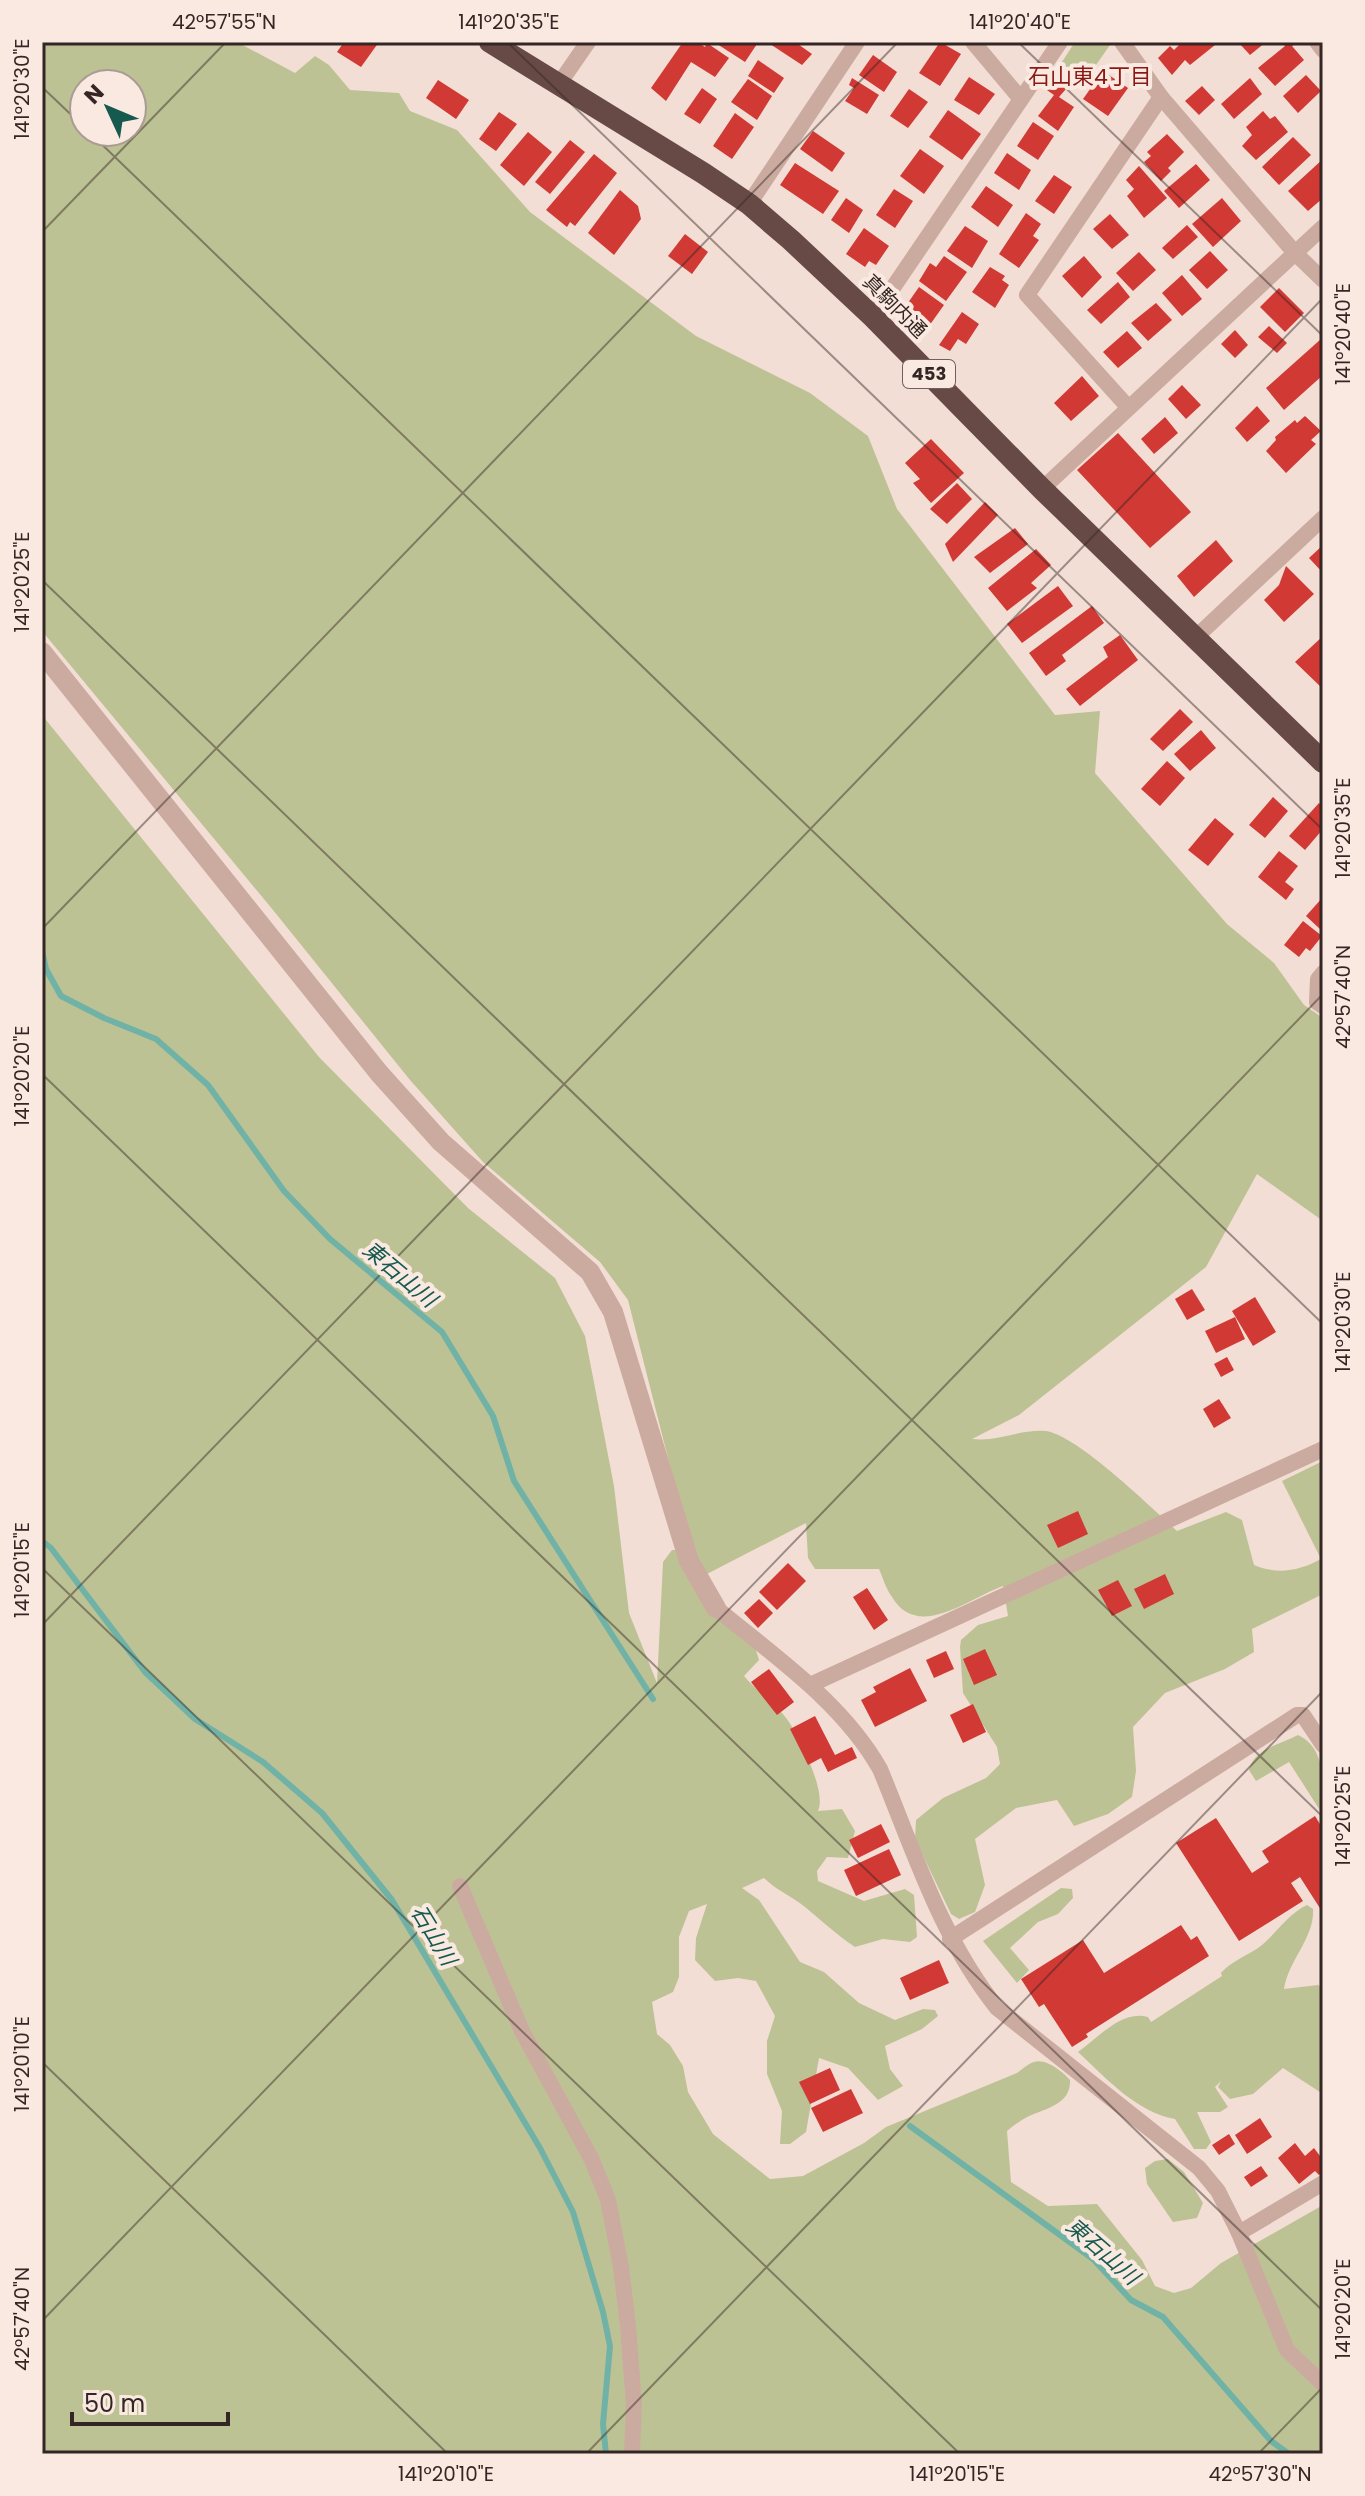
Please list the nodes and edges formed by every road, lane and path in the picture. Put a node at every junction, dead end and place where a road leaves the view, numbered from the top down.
1 (490, 42) edge
2 (588, 42) edge
3 (857, 42) edge
4 (973, 42) edge
5 (1060, 42) edge
6 (1122, 42) edge
7 (1317, 42) edge
8 (1323, 50) edge
9 (559, 84) junction
10 (1161, 97) junction
11 (1020, 98) junction
12 (749, 204) junction
13 (1323, 227) edge
14 (1295, 253) junction
15 (1323, 280) edge
16 (873, 317) junction
17 (1128, 407) junction
18 (1042, 489) junction
19 (1323, 518) edge
20 (1195, 638) junction
21 (42, 652) edge
22 (1323, 762) edge
23 (1323, 973) edge
24 (1323, 1006) edge
25 (1323, 1449) edge
26 (716, 1608) joint
27 (810, 1685) junction
28 (1323, 1745) edge
29 (460, 1886) dead end
30 (950, 1939) junction
31 (1323, 2183) edge
32 (1239, 2233) junction
33 (1323, 2384) edge
34 (632, 2454) edge

1 - 9 highway, 真駒内通 / 453
2 - 9 street
3 - 12 street
4 - 11 street
5 - 11 street
6 - 10 street
7 - 8 street
9 - 12 highway, 真駒内通 / 453
10 - 14 street
10 - 17 street
11 - 16 street
12 - 16 highway, 真駒内通 / 453
13 - 14 street
14 - 15 street
14 - 17 street
16 - 18 highway, 真駒内通 / 453
17 - 18 street
18 - 20 highway, 真駒内通 / 453
19 - 20 street
20 - 22 highway, 真駒内通 / 453
21 - 26 street
23 - 24 street
25 - 27 street
26 - 27 street
27 - 30 street
28 - 30 street
29 - 34 street
30 - 32 street
31 - 32 street
32 - 33 street

